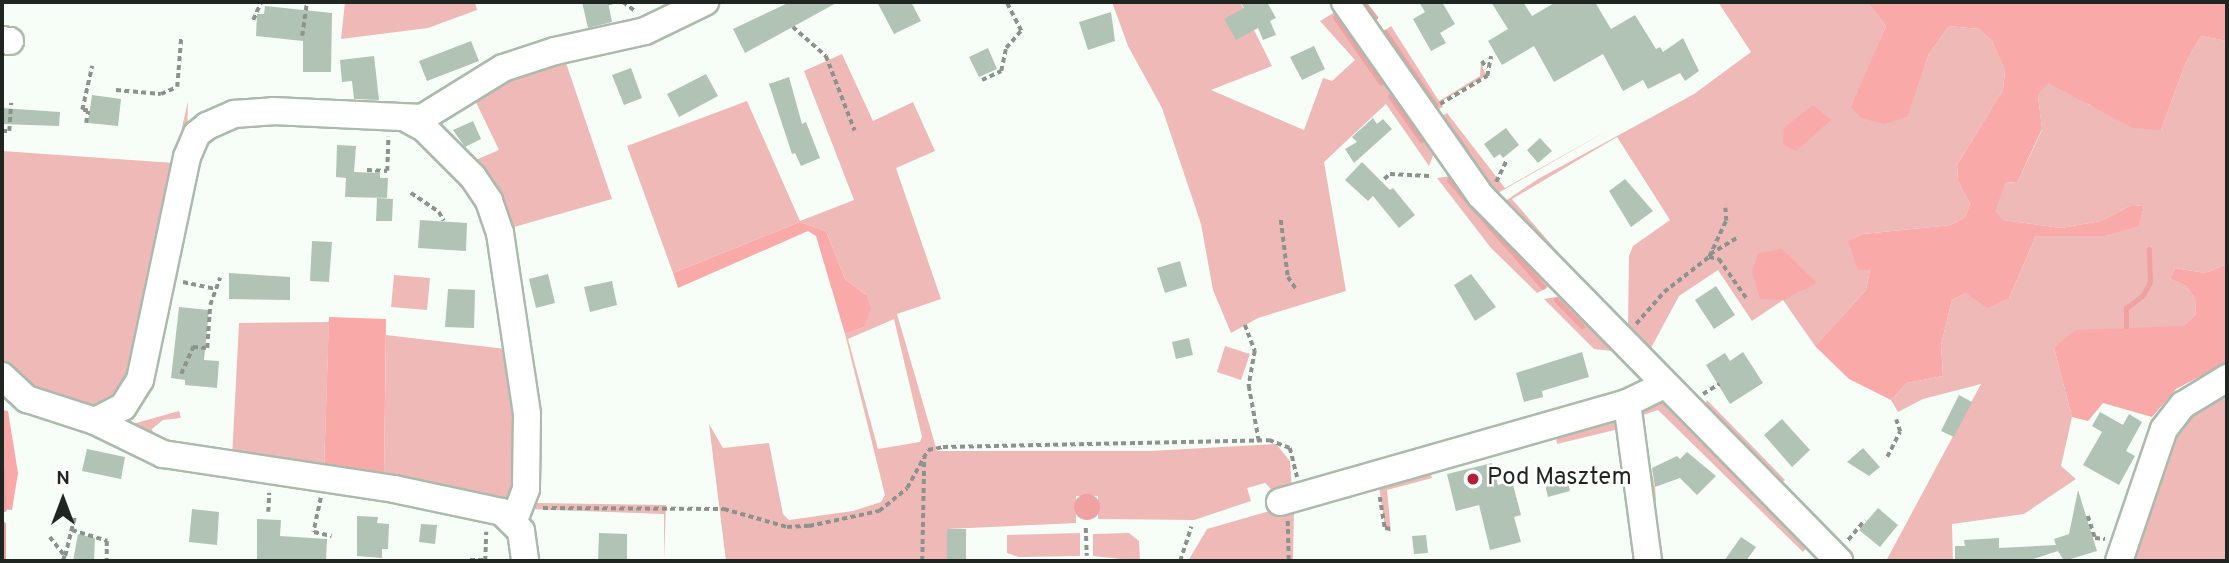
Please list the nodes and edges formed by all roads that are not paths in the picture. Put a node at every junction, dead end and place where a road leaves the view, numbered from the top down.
1 (705, 2) edge
2 (1345, 2) edge
3 (399, 124) junction
4 (2, 376) edge
5 (2227, 378) edge
6 (1664, 385) junction
7 (1628, 404) junction
8 (95, 421) junction
9 (1290, 499) road end
10 (514, 520) junction
11 (2116, 550) edge
12 (1841, 553) edge
13 (525, 561) edge
14 (1648, 561) edge

1 - 3 street
2 - 6 street
3 - 8 street
3 - 10 street
4 - 8 street
5 - 11 street
6 - 7 street
6 - 12 street
7 - 9 street
7 - 14 street
8 - 10 street
10 - 13 street

